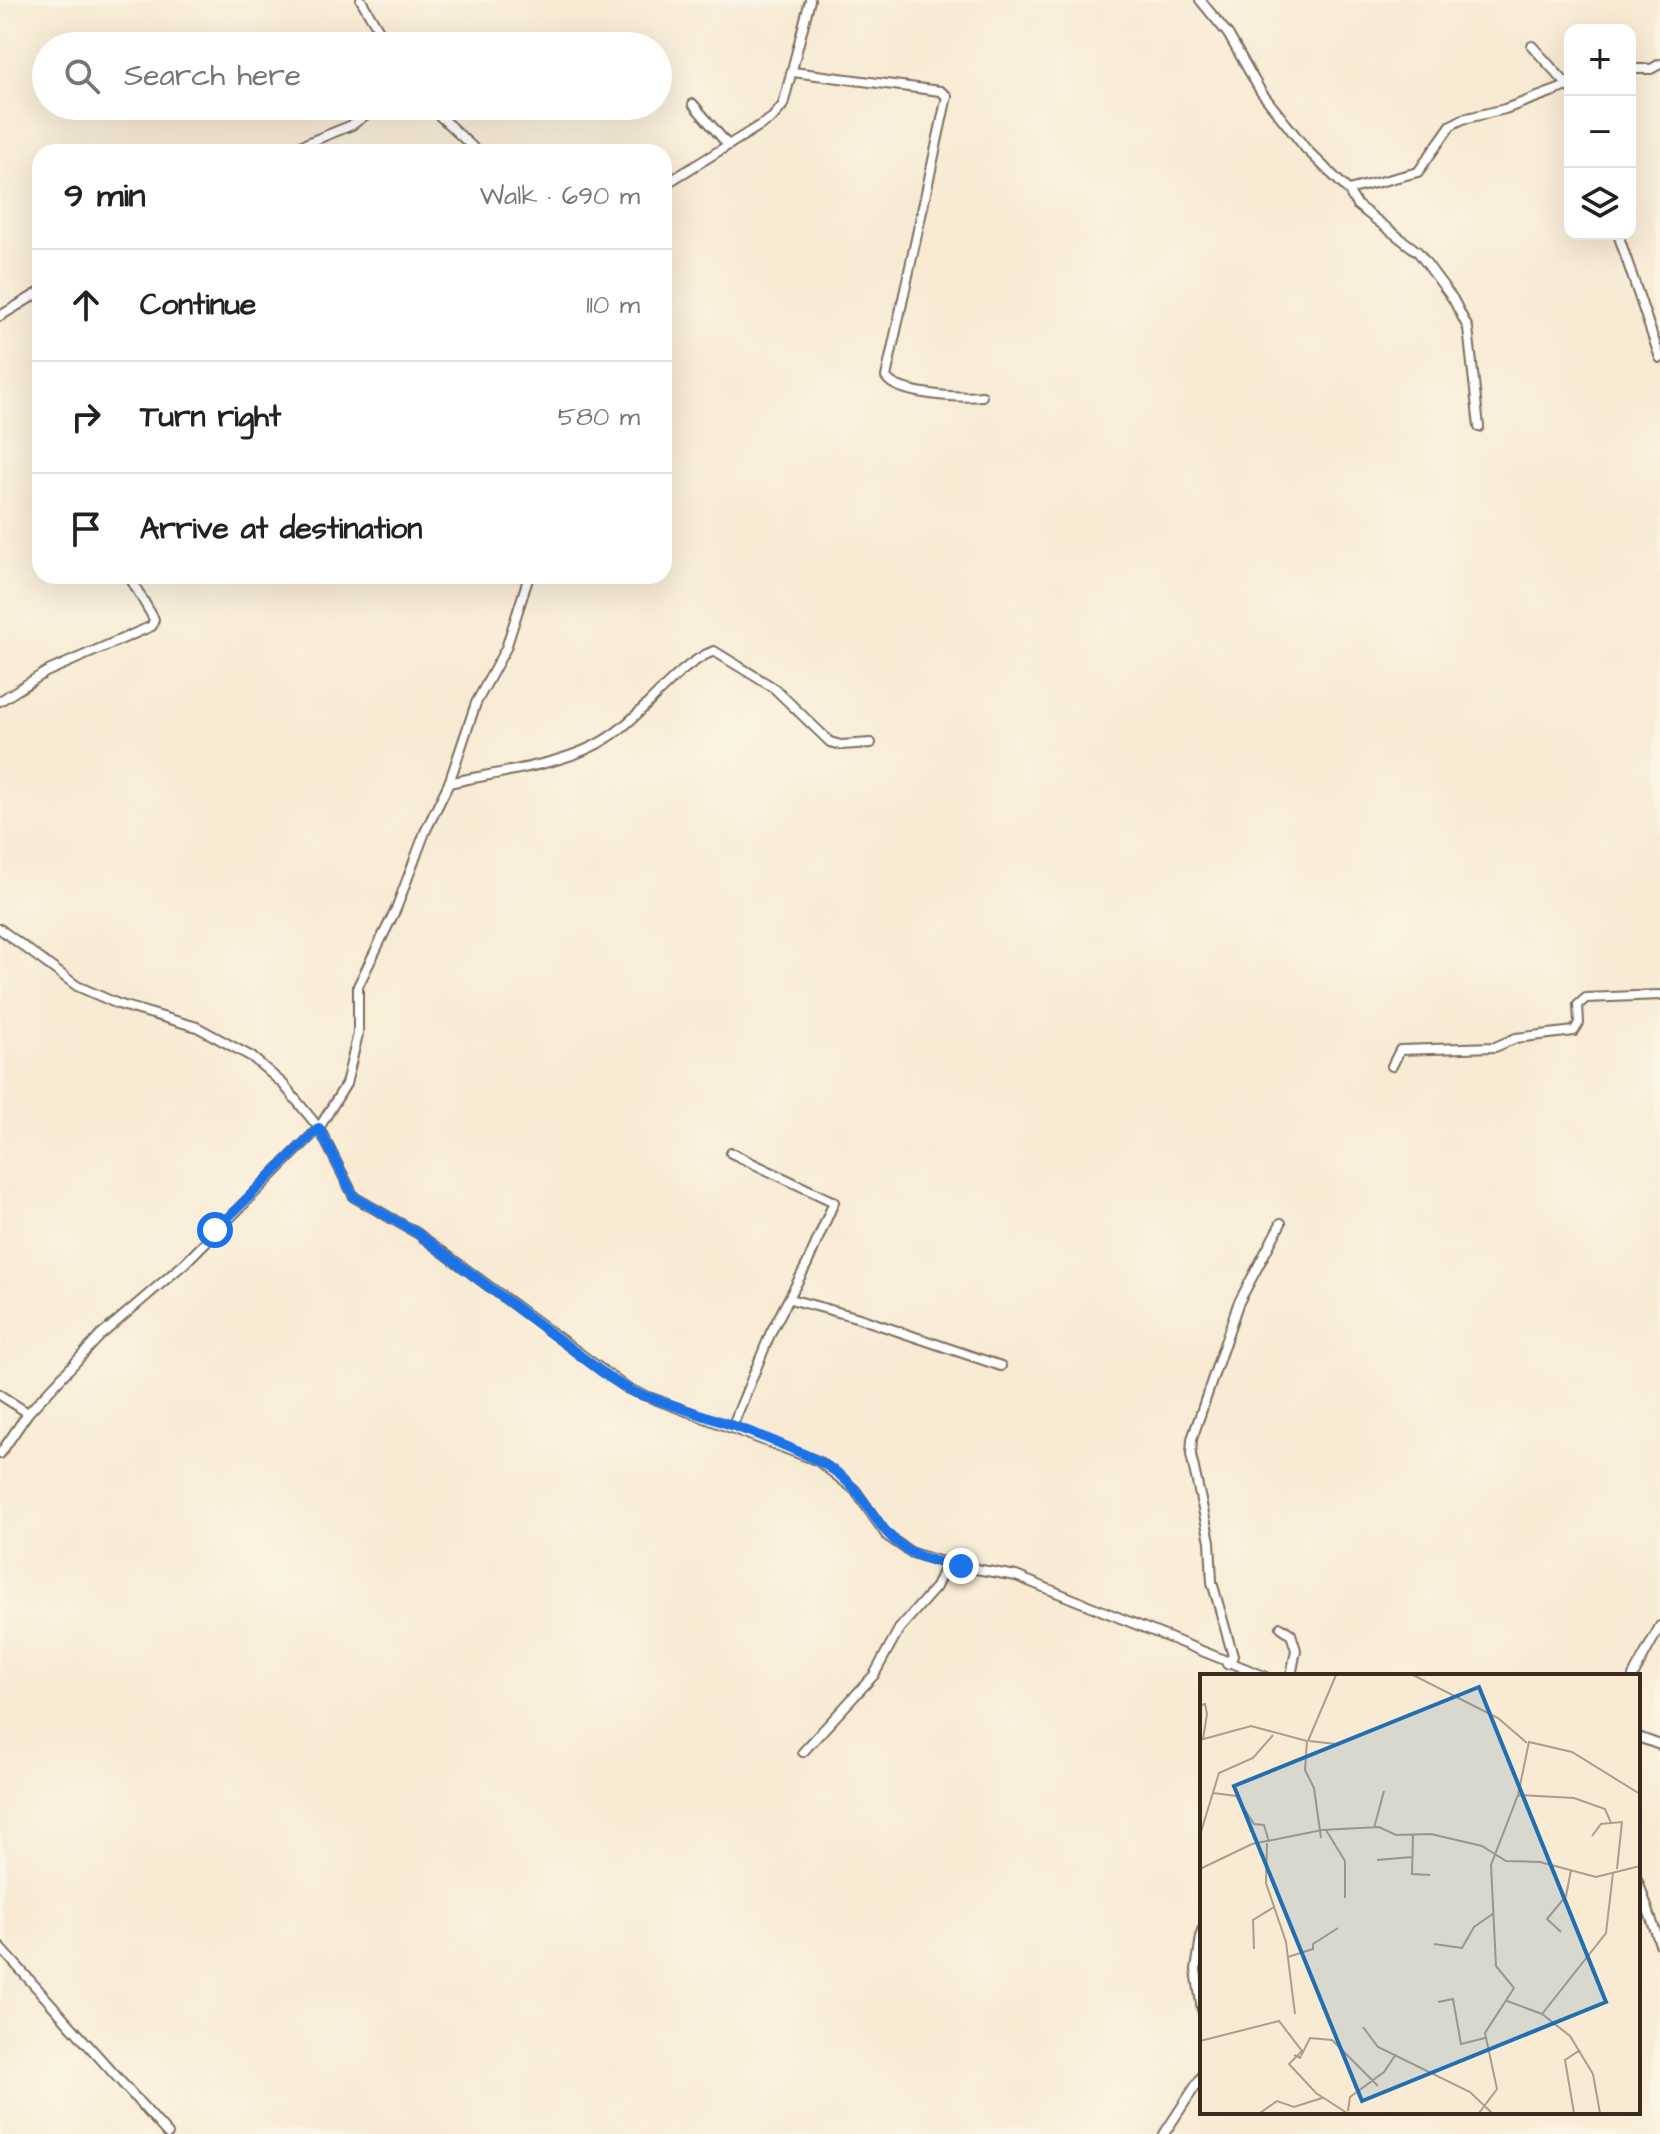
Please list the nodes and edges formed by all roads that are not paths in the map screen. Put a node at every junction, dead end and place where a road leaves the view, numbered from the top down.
1 (361, 0) edge
2 (810, 0) edge
3 (1200, 0) edge
4 (380, 32) edge
5 (1532, 46) dead end
6 (1660, 64) edge
7 (1636, 69) edge
8 (793, 72) junction
9 (1564, 81) edge
10 (1564, 89) edge
11 (693, 104) dead end
12 (359, 120) edge
13 (444, 120) edge
14 (305, 144) edge
15 (469, 144) edge
16 (728, 145) junction
17 (672, 180) edge
18 (1348, 190) junction
19 (1620, 240) edge
20 (32, 297) edge
21 (0, 316) edge
22 (1660, 358) edge
23 (982, 396) dead end
24 (1479, 427) dead end
25 (134, 584) edge
26 (526, 584) edge
27 (0, 701) edge
28 (871, 743) dead end
29 (449, 783) junction
30 (0, 929) edge
31 (1660, 995) edge
32 (1392, 1066) dead end
33 (319, 1128) junction
34 (731, 1153) dead end
35 (1281, 1223) dead end
36 (790, 1299) junction
37 (1001, 1366) dead end
38 (0, 1395) edge
39 (28, 1413) junction
40 (732, 1427) junction
41 (0, 1454) edge
42 (946, 1564) junction
43 (1660, 1626) edge
44 (1281, 1627) dead end
45 (1227, 1664) junction
46 (1258, 1674) edge
47 (1291, 1674) edge
48 (1634, 1674) edge
49 (1640, 1738) edge
50 (1660, 1745) edge
51 (803, 1752) dead end
52 (1640, 1887) edge
53 (1200, 1943) edge
54 (1660, 1944) edge
55 (0, 1947) edge
56 (1200, 1997) edge
57 (1200, 2079) edge
58 (168, 2134) edge
59 (1164, 2134) edge

1 - 4 street
2 - 8 street
3 - 18 street
5 - 9 street
6 - 7 street
8 - 16 street
8 - 23 street
10 - 18 street
11 - 16 street
12 - 14 street
13 - 15 street
16 - 17 street
18 - 24 street
19 - 22 street
20 - 21 street
25 - 27 street
26 - 29 street
28 - 29 street
29 - 33 street
30 - 33 street
31 - 32 street
33 - 39 street
33 - 40 street
34 - 36 street
35 - 45 street
36 - 37 street
36 - 40 street
38 - 39 street
39 - 41 street
40 - 42 street
42 - 45 street
42 - 51 street
43 - 48 street
44 - 47 street
45 - 46 street
49 - 50 street
52 - 54 street
53 - 56 street
55 - 58 street
57 - 59 street

